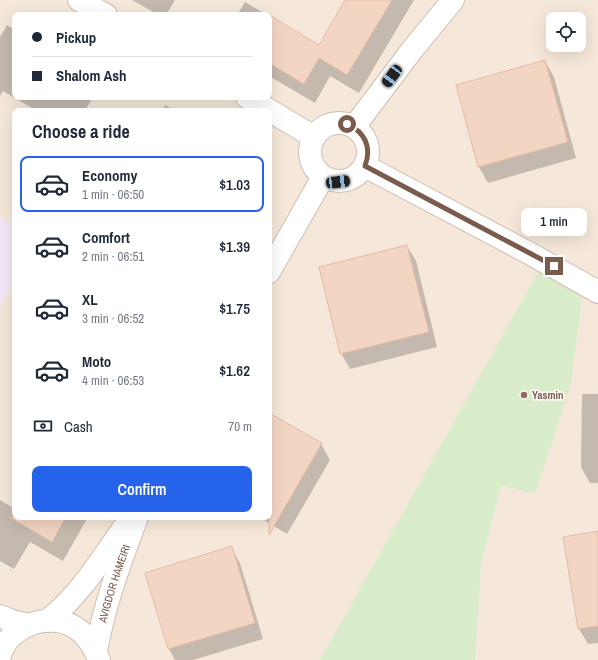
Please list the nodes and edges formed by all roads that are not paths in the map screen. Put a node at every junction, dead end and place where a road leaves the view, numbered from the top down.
1 (79, 0) edge
2 (453, 0) edge
3 (101, 12) edge
4 (252, 100) edge
5 (265, 108) edge
6 (272, 112) edge
7 (354, 127) junction
8 (314, 137) junction
9 (365, 166) junction
10 (323, 177) junction
11 (272, 267) edge
12 (598, 292) edge
13 (129, 520) edge
14 (136, 520) edge
15 (0, 616) edge
16 (38, 623) junction
17 (98, 655) edge
18 (0, 656) edge

1 - 3 street
2 - 7 street
4 - 5 street
6 - 8 street
7 - 8 street
7 - 9 street
8 - 10 street
9 - 10 street
9 - 12 street
10 - 11 street
13 - 16 street, AVIGDOR HAMEIRI
14 - 17 street, AVIGDOR HAMEIRI
15 - 16 street
16 - 17 street
16 - 18 street, AVIGDOR HAMEIRI

